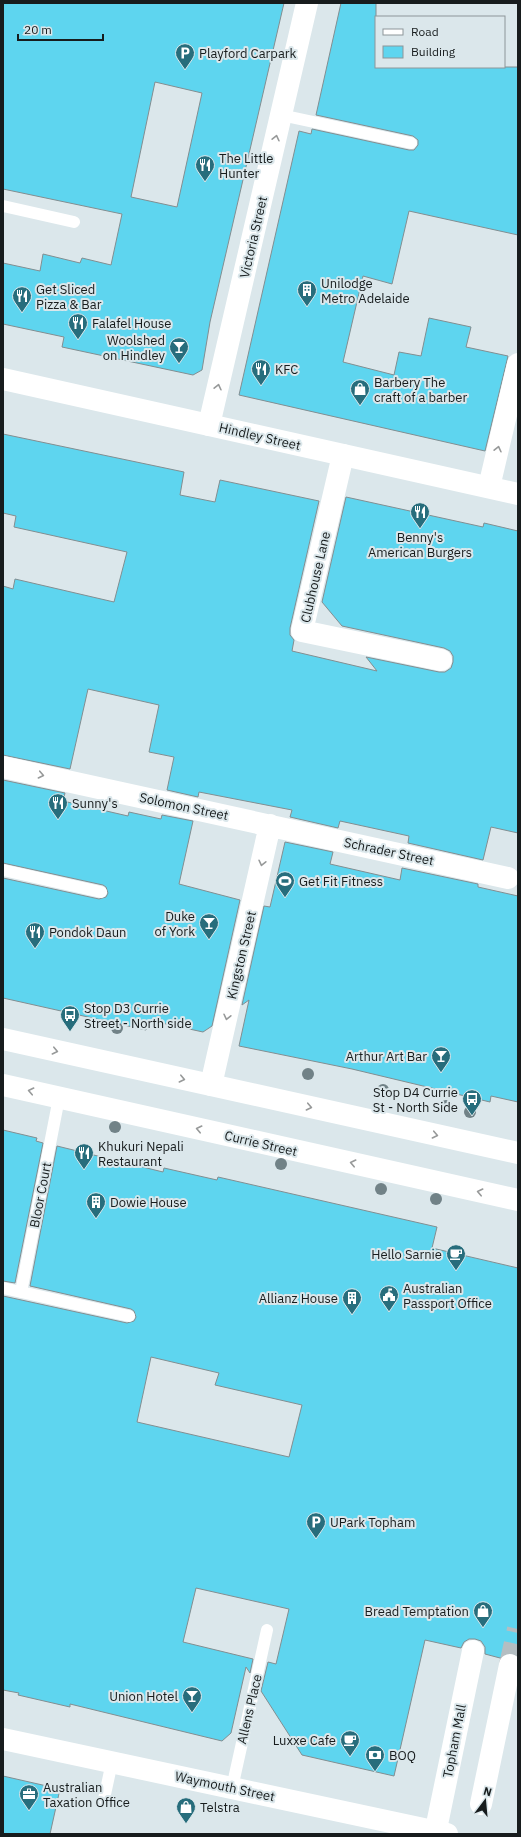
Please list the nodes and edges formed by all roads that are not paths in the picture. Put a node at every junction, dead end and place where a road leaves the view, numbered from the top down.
1 (306, 9) edge
2 (282, 115) junction
3 (411, 143) dead end
4 (3, 206) edge
5 (74, 222) dead end
6 (518, 364) edge
7 (3, 379) edge
8 (209, 425) junction
9 (343, 455) junction
10 (489, 488) junction
11 (518, 494) edge
12 (441, 660) dead end
13 (3, 767) edge
14 (270, 825) junction
15 (3, 870) edge
16 (508, 878) dead end
17 (101, 892) dead end
18 (3, 1039) edge
19 (3, 1085) edge
20 (211, 1085) junction
21 (59, 1098) junction
22 (518, 1153) edge
23 (518, 1200) edge
24 (3, 1288) edge
25 (21, 1292) junction
26 (129, 1316) dead end
27 (267, 1630) dead end
28 (473, 1651) dead end
29 (512, 1676) tunnel mouth
30 (3, 1739) edge
31 (112, 1762) junction
32 (232, 1788) junction
33 (104, 1800) dead end
34 (481, 1804) dead end
35 (439, 1833) edge

1 - 2 street, Victoria Street
2 - 3 lane
8 -> 2 street, Victoria Street
4 - 5 lane
10 -> 6 street
7 - 8 street, Hindley Street
8 - 9 street, Hindley Street
9 - 10 street, Hindley Street
9 - 12 street, Clubhouse Lane
10 - 11 street, Hindley Street
13 -> 14 street, Solomon Street
14 - 16 street, Schrader Street
14 -> 20 street, Kingston Street
15 - 17 lane
18 -> 20 street
21 -> 19 street, Currie Street
20 -> 22 street
23 -> 21 street, Currie Street
21 - 25 lane, Bloor Court
24 - 25 lane
25 - 26 lane
27 - 32 lane, Allens Place
28 - 35 street, Topham Mall
29 - 34 street
30 - 31 street, Waymouth Street
31 - 32 street, Waymouth Street
31 - 33 lane
32 - 35 street, Waymouth Street

